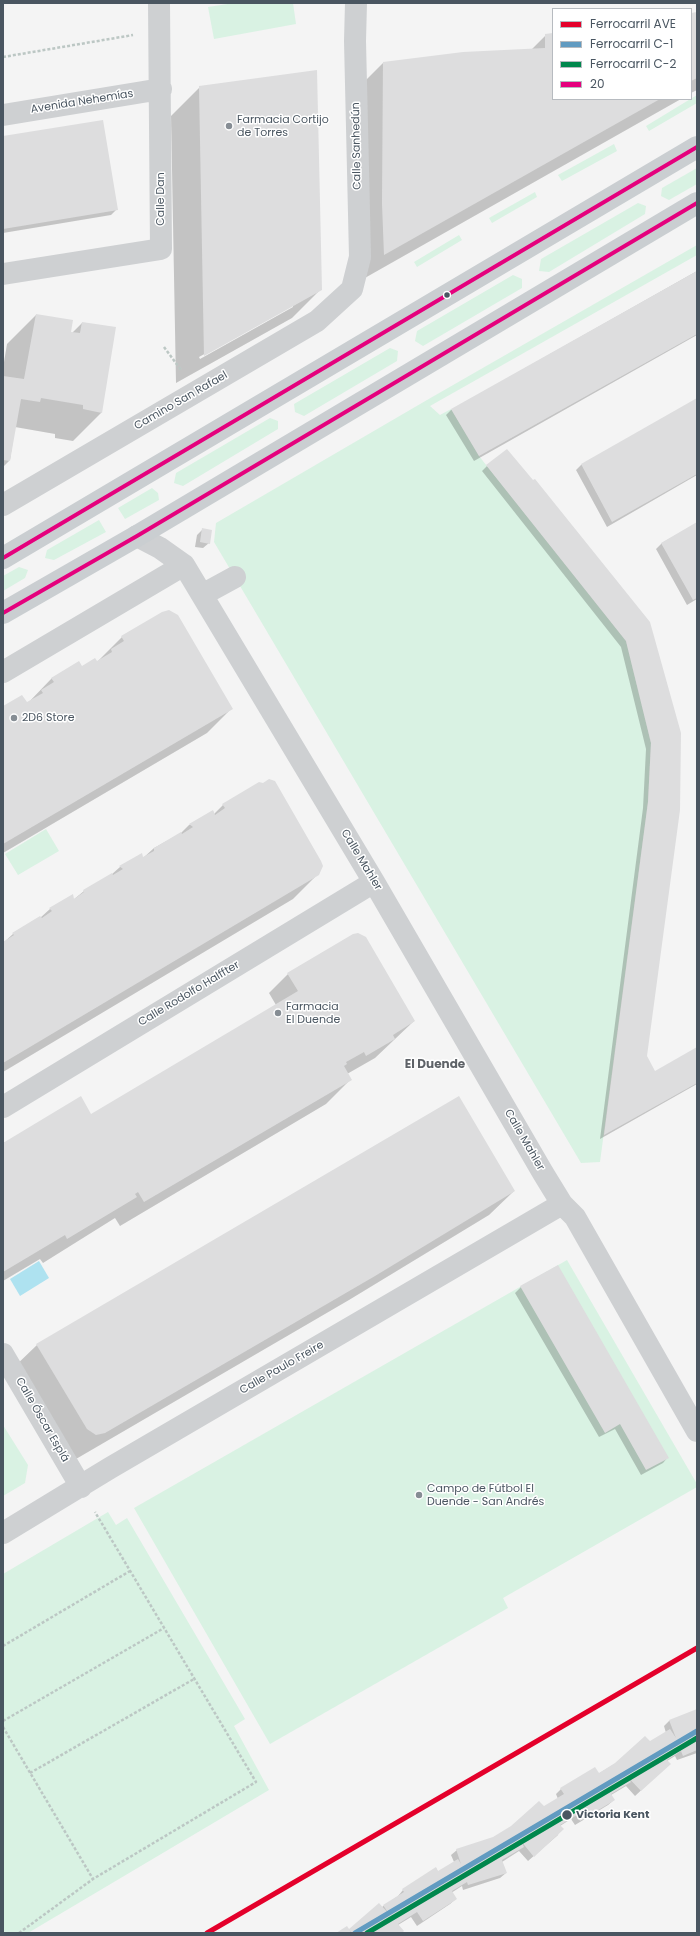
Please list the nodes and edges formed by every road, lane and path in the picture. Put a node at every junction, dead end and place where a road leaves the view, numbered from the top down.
1 (159, 3) edge
2 (356, 3) edge
3 (159, 31) junction
4 (3, 56) edge
5 (161, 89) junction
6 (3, 115) edge
7 (697, 147) edge
8 (697, 203) edge
9 (8, 275) edge
10 (352, 289) joint
11 (3, 505) edge
12 (138, 536) junction
13 (3, 558) edge
14 (184, 565) junction
15 (235, 577) dead end
16 (202, 596) junction
17 (3, 613) edge
18 (3, 672) edge
19 (374, 882) junction
20 (3, 1107) edge
21 (562, 1204) junction
22 (3, 1354) edge
23 (697, 1431) edge
24 (81, 1487) junction
25 (95, 1512) dead end
26 (3, 1533) edge
27 (130, 1571) junction
28 (164, 1628) junction
29 (3, 1646) edge
30 (194, 1679) junction
31 (3, 1721) edge
32 (3, 1727) edge
33 (30, 1772) junction
34 (93, 1879) junction
35 (19, 1933) edge

1 - 3 street, Calle Dan
2 - 10 street, Calle Sanhedún
3 - 4 path
3 - 5 street, Calle Dan
5 - 6 street, Avenida Nehemías
5 - 9 street, Calle Dan
7 - 13 main road
8 - 12 main road
10 - 11 street, Camino San Rafael
12 - 14 street, Calle Mahler
12 - 17 main road
14 - 16 street, Calle Mahler
14 - 18 street
15 - 16 street
16 - 19 street, Calle Mahler
19 - 20 street, Calle Rodolfo Halffter
19 - 21 street, Calle Mahler
21 - 23 street, Calle Mahler
21 - 24 street, Calle Paulo Freire
22 - 24 street, Calle Óscar Esplá
24 - 26 street, Calle Paulo Freire
25 - 27 path
27 - 28 path
27 - 29 path
28 - 30 path
28 - 31 path
30 - 33 path
30 - 34 path
32 - 33 path
33 - 34 path
34 - 35 path

